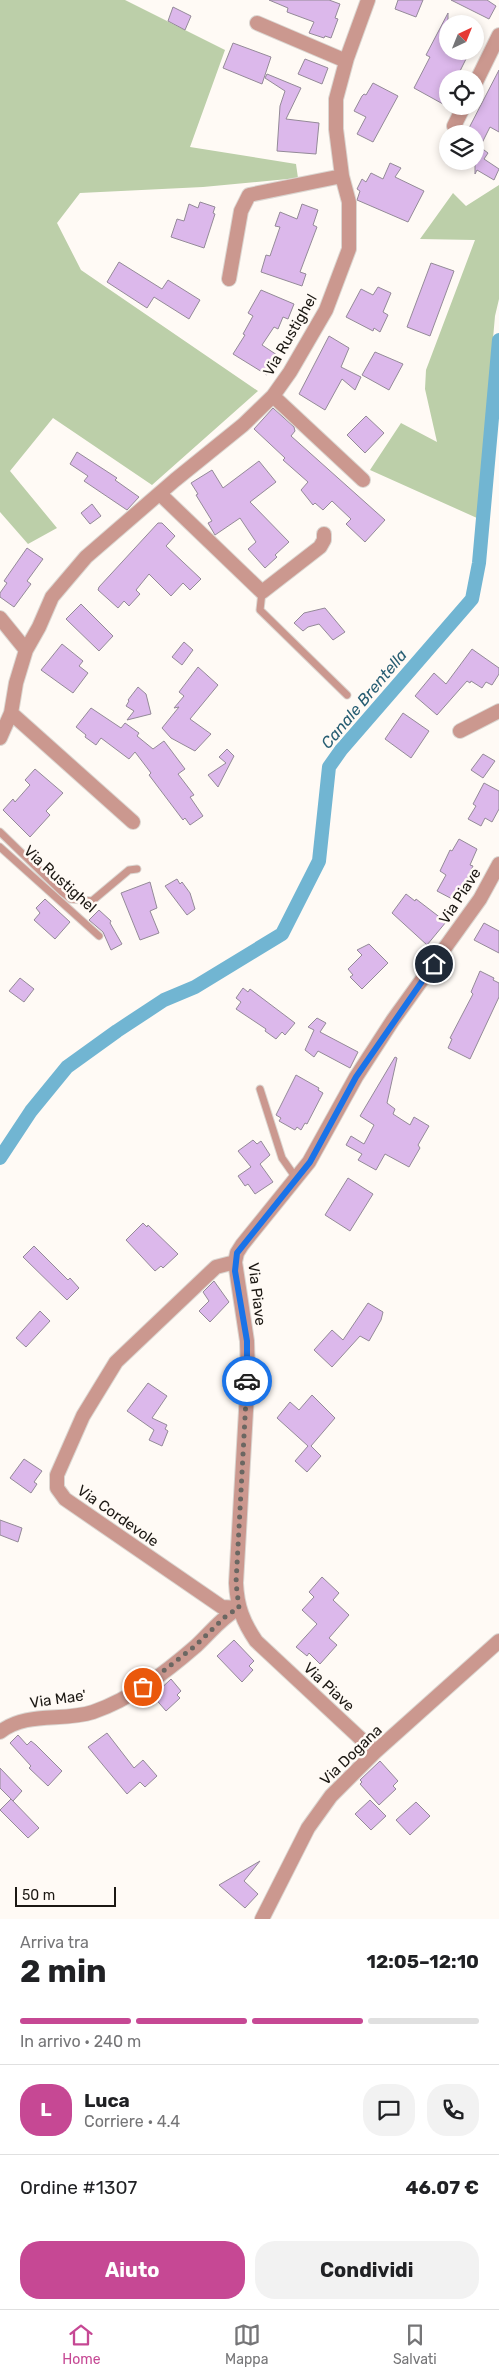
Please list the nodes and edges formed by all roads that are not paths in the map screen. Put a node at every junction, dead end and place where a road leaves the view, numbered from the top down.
1 (368, 0) edge
2 (257, 23) dead end
3 (499, 35) edge
4 (346, 61) junction
5 (482, 70) edge
6 (342, 176) junction
7 (229, 278) dead end
8 (273, 396) junction
9 (363, 480) dead end
10 (160, 494) junction
11 (324, 534) dead end
12 (262, 592) junction
13 (0, 618) edge
14 (26, 650) junction
15 (347, 695) dead end
16 (499, 711) edge
17 (11, 713) junction
18 (460, 731) dead end
19 (0, 738) edge
20 (133, 822) dead end
21 (0, 832) edge
22 (0, 847) edge
23 (499, 864) edge
24 (137, 868) dead end
25 (99, 936) dead end
26 (260, 1089) dead end
27 (296, 1178) junction
28 (235, 1262) junction
29 (239, 1608) junction
30 (499, 1641) edge
31 (0, 1732) edge
32 (376, 1752) junction
33 (262, 1919) edge

1 - 4 street, Via Rustighel
2 - 4 street
3 - 5 street
4 - 6 street, Via Rustighel
6 - 7 street
6 - 8 street, Via Rustighel
8 - 9 street
8 - 10 street, Via Rustighel
10 - 12 street
10 - 14 street, Via Rustighel
11 - 12 street
12 - 15 lane
13 - 14 street
14 - 17 street, Via Rustighel
16 - 18 street
17 - 19 street, Via Rustighel
17 - 20 street
21 - 24 lane, Via Rustighel
22 - 25 lane, Via Rustighel
23 - 27 street, Via Piave
26 - 27 lane
27 - 28 street, Via Piave
28 - 29 street, Via Piave
28 - 29 street, Via Cordevole
29 - 31 street, Via Mae'
29 - 32 street, Via Piave
30 - 32 street, Via Dogana
32 - 33 street, Via Dogana

